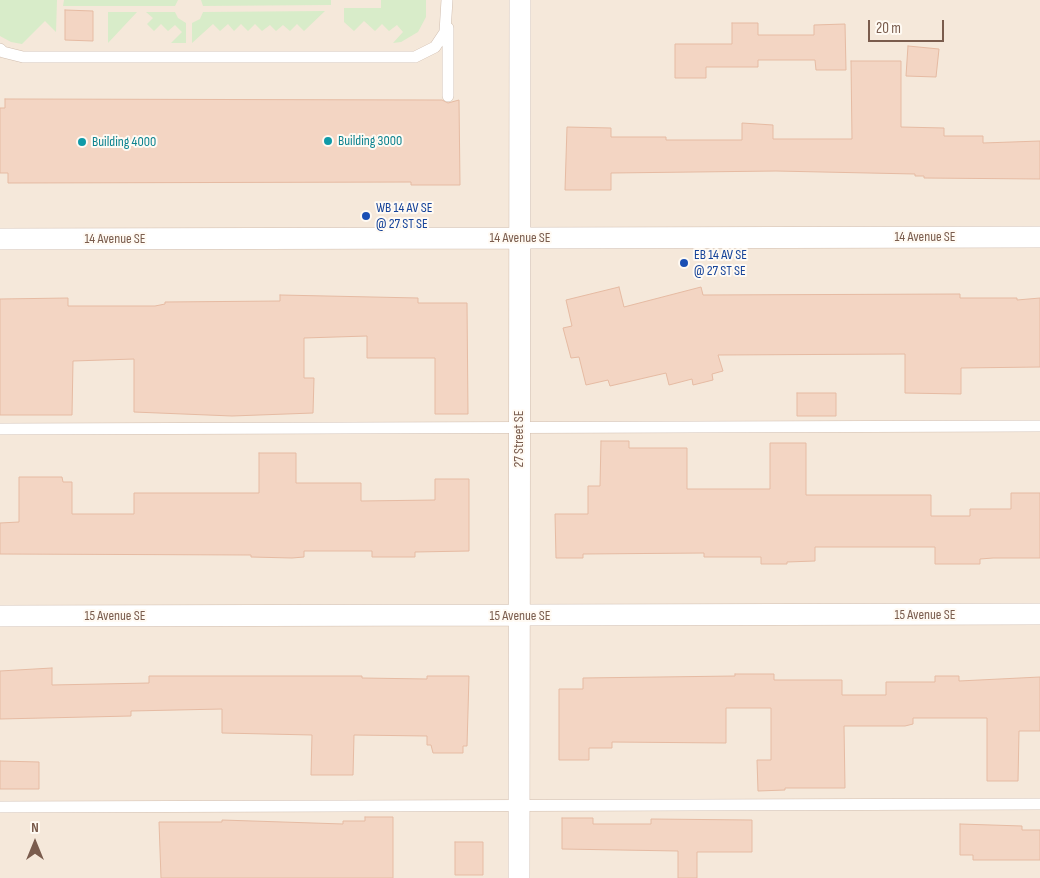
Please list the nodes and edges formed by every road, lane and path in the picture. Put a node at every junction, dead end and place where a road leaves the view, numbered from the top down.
1 (447, 0) edge
2 (520, 0) edge
3 (448, 16) junction
4 (0, 48) edge
5 (0, 57) edge
6 (23, 57) junction
7 (448, 96) dead end
8 (1040, 237) edge
9 (0, 239) edge
10 (520, 239) junction
11 (519, 426) junction
12 (1040, 426) edge
13 (0, 429) edge
14 (1040, 614) edge
15 (0, 616) edge
16 (519, 616) junction
17 (1040, 804) edge
18 (520, 807) junction
19 (0, 808) edge
20 (519, 878) edge

1 - 3 lane
2 - 10 street, 27 Street SE
3 - 6 lane
3 - 7 lane
4 - 6 lane
5 - 6 lane
8 - 10 street, 14 Avenue SE
9 - 10 street, 14 Avenue SE
10 - 11 street, 27 Street SE
11 - 12 lane
11 - 13 lane
11 - 16 street, 27 Street SE
14 - 16 street, 15 Avenue SE
15 - 16 street, 15 Avenue SE
16 - 18 street, 27 Street SE
17 - 18 lane
18 - 19 lane
18 - 20 street, 27 Street SE

